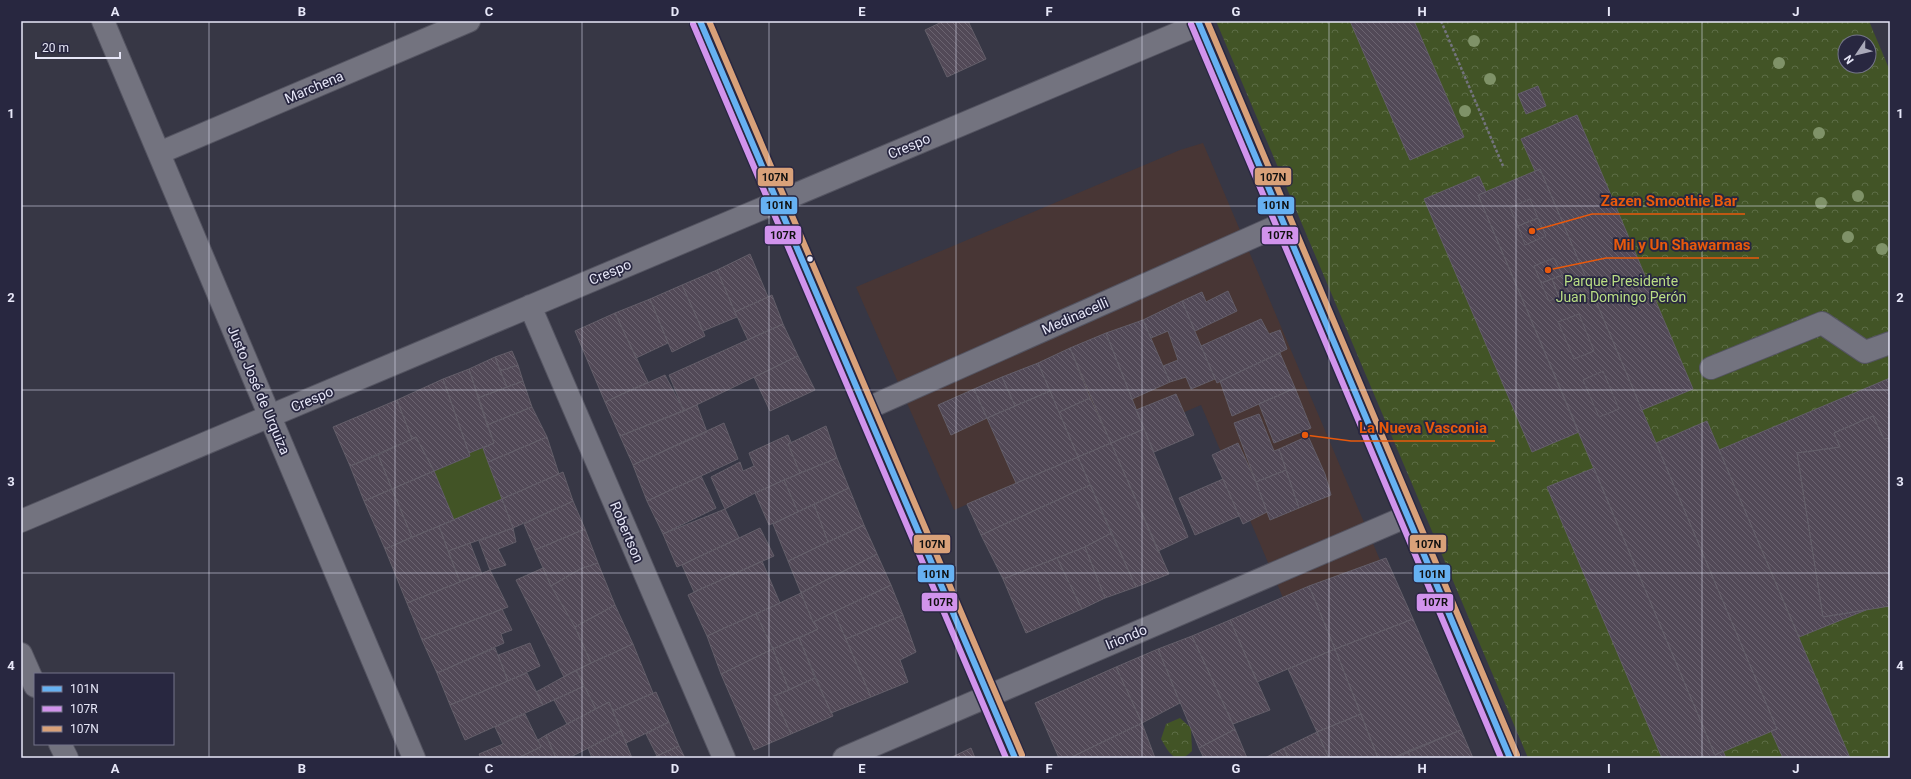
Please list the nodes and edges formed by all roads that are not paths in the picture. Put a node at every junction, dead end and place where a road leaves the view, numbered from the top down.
1 (103, 21) edge
2 (469, 21) edge
3 (700, 21) edge
4 (1199, 22) edge
5 (159, 153) junction
6 (778, 202) junction
7 (1284, 223) junction
8 (530, 306) junction
9 (1890, 343) edge
10 (1711, 368) dead end
11 (866, 409) junction
12 (270, 416) junction
13 (1408, 516) junction
14 (21, 521) edge
15 (21, 654) edge
16 (34, 684) edge
17 (989, 696) junction
18 (60, 745) edge
19 (67, 758) edge
20 (414, 758) edge
21 (724, 758) edge
22 (844, 758) edge
23 (1015, 758) edge
24 (1510, 758) edge

1 - 5 street, Justo José de Urquiza
2 - 5 street, Marchena
3 - 6 street
4 - 6 street, Crespo
4 - 7 main road
5 - 12 street, Justo José de Urquiza
6 - 8 street, Crespo
6 - 11 street
7 - 11 street, Medinacelli
7 - 13 main road
8 - 12 street, Crespo
8 - 21 street, Robertson
9 - 10 street
11 - 17 street
12 - 14 street, Crespo
12 - 20 street, Justo José de Urquiza
13 - 17 street, Iriondo
13 - 24 main road
15 - 16 street
17 - 22 street, Iriondo
17 - 23 street
18 - 19 street

